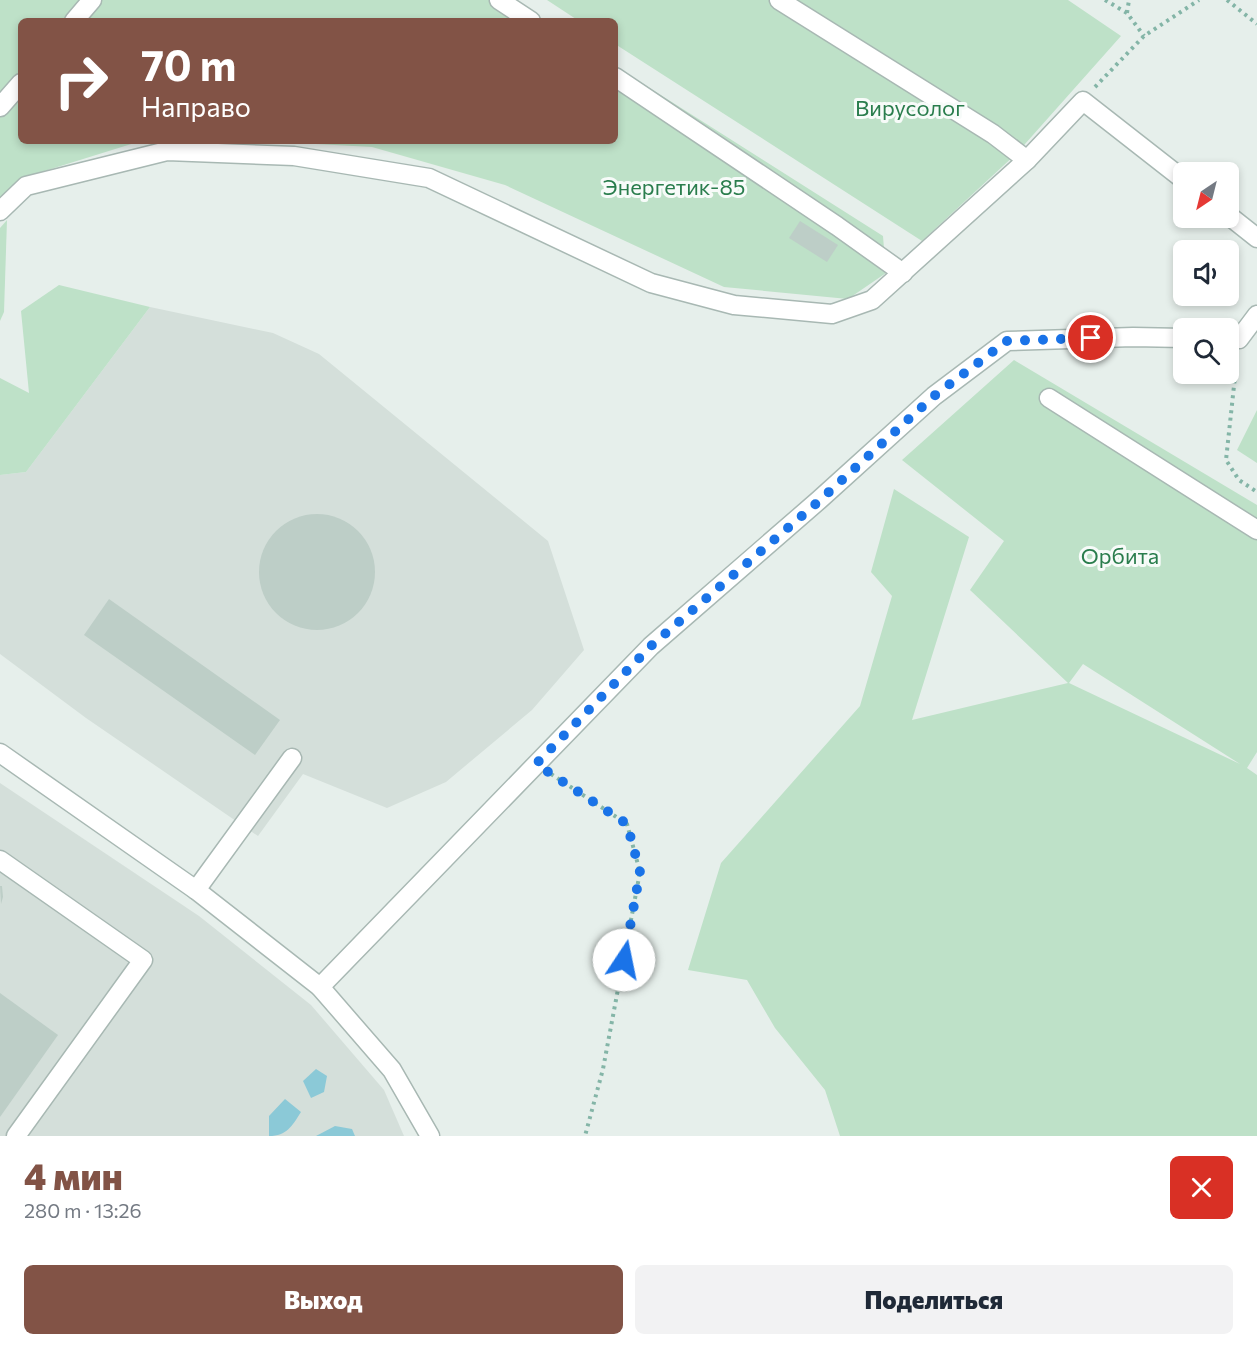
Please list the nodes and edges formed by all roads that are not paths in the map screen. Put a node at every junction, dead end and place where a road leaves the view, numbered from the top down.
1 (92, 0) edge
2 (499, 0) edge
3 (779, 0) edge
4 (77, 18) edge
5 (526, 18) edge
6 (618, 79) edge
7 (18, 86) edge
8 (0, 107) edge
9 (1027, 160) junction
10 (1173, 171) edge
11 (0, 211) edge
12 (1239, 224) edge
13 (1257, 238) edge
14 (903, 273) junction
15 (1257, 315) edge
16 (1239, 334) edge
17 (1173, 338) edge
18 (1049, 398) dead end
19 (1257, 530) edge
20 (0, 753) edge
21 (292, 758) dead end
22 (0, 860) edge
23 (196, 890) junction
24 (320, 987) junction
25 (16, 1136) edge
26 (430, 1136) edge

1 - 4 street
2 - 5 street
3 - 9 street
6 - 14 street
7 - 8 street
9 - 10 street
9 - 14 street
11 - 14 street
12 - 13 street
15 - 16 street
17 - 24 street
18 - 19 street
20 - 23 street
21 - 23 street
22 - 25 street
23 - 24 street
24 - 26 street

